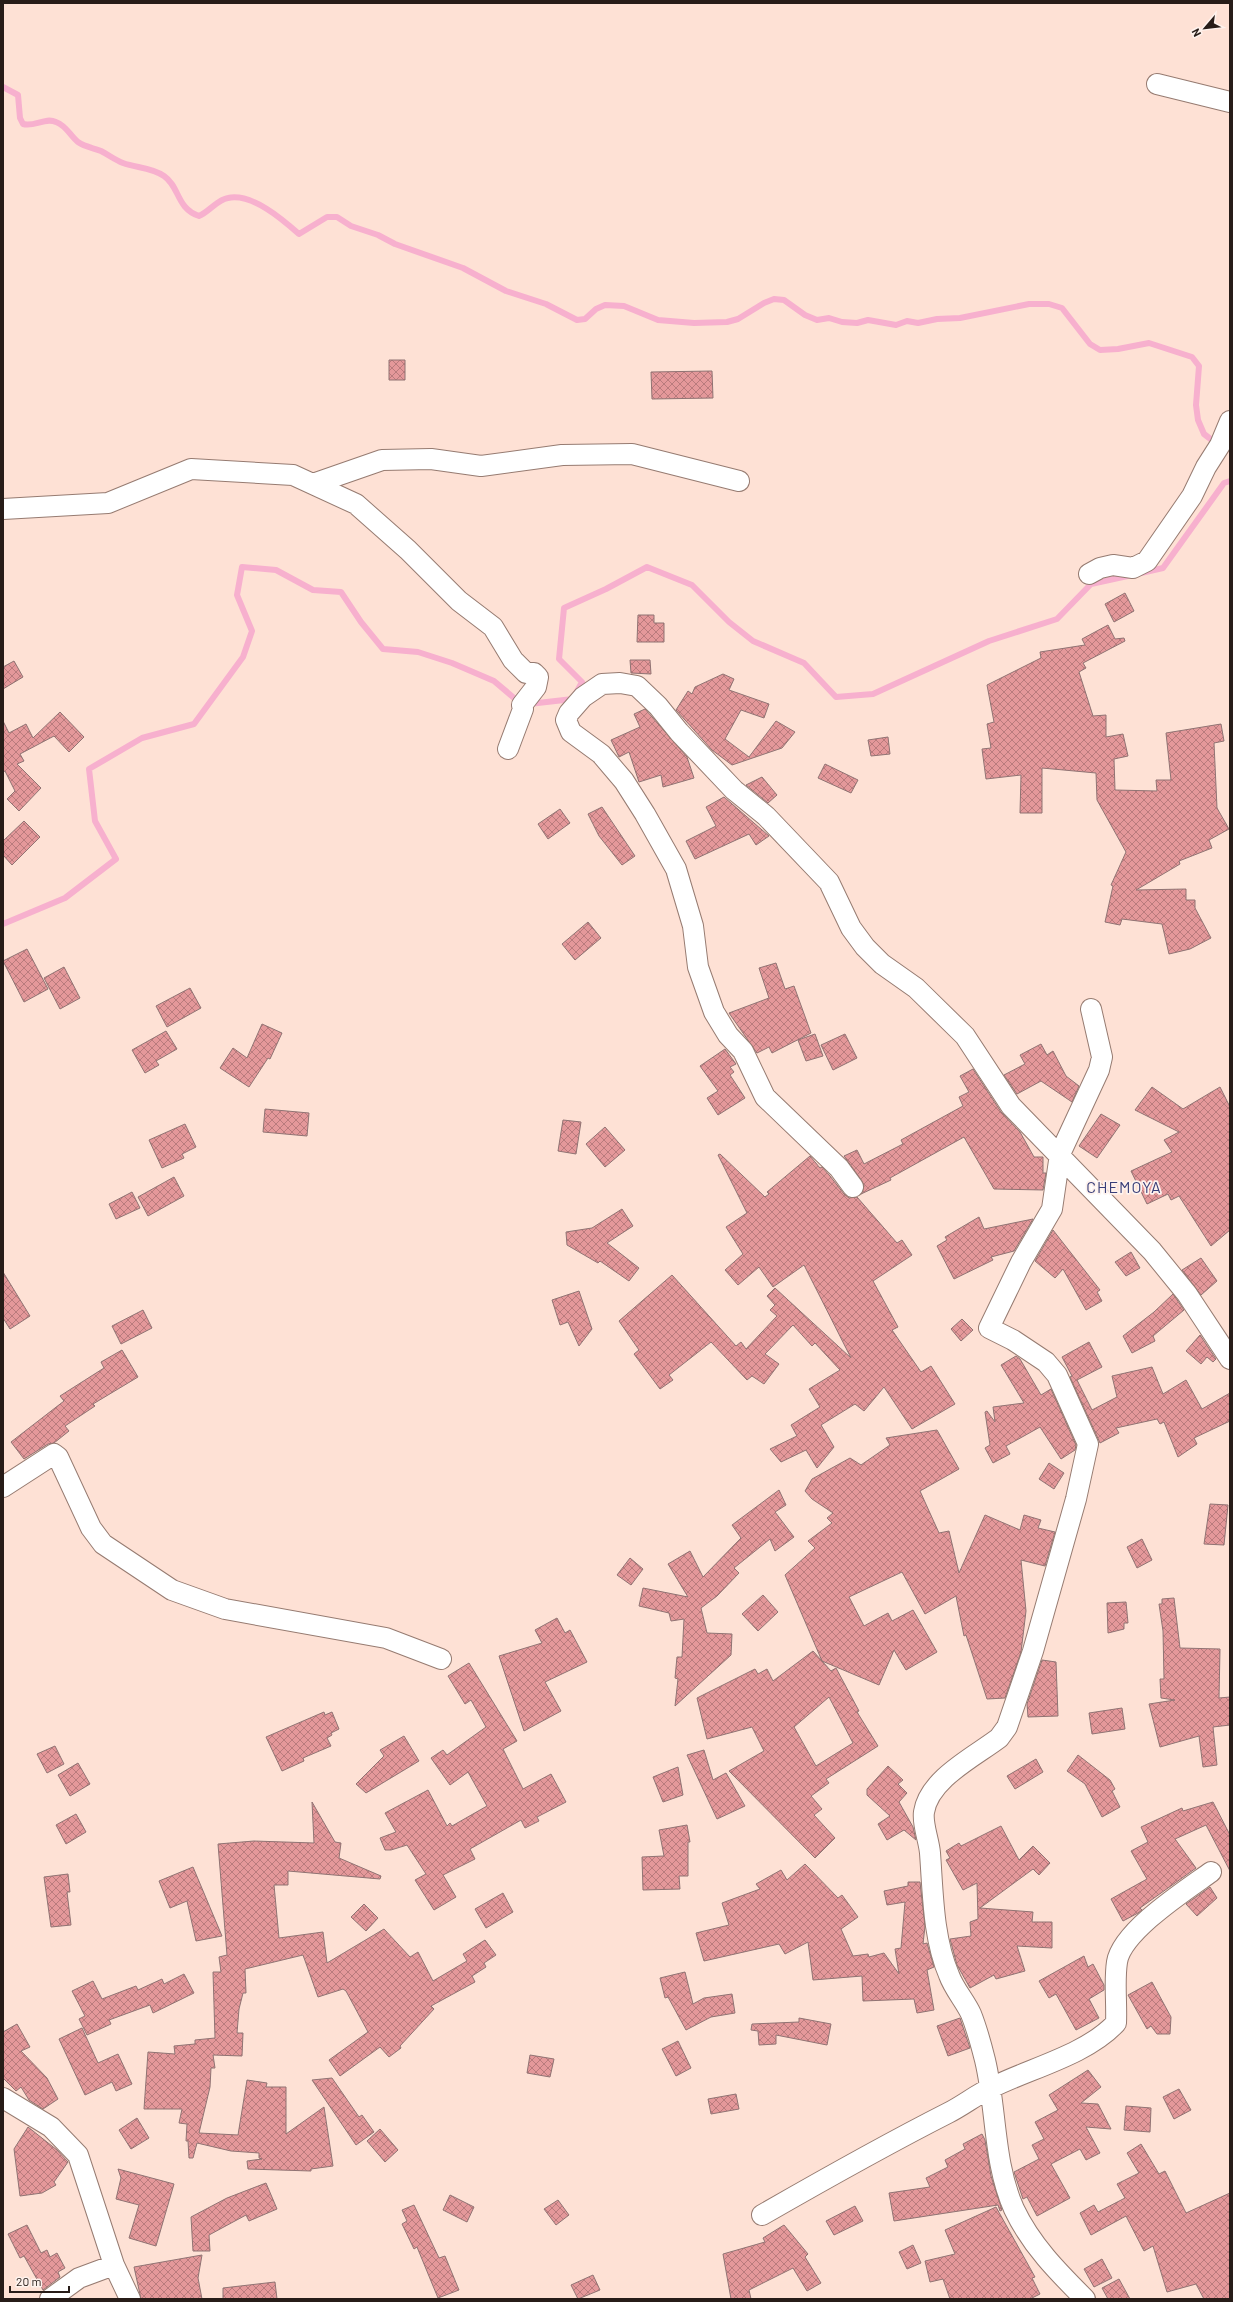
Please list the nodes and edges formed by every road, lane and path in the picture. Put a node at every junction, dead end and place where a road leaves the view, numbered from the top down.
1 (1157, 84) dead end
2 (1230, 102) edge
3 (1230, 421) edge
4 (739, 481) dead end
5 (313, 484) junction
6 (3, 509) edge
7 (1089, 574) dead end
8 (508, 749) dead end
9 (1091, 1009) dead end
10 (1060, 1154) junction
11 (853, 1187) dead end
12 (1230, 1359) edge
13 (3, 1487) edge
14 (441, 1659) dead end
15 (1211, 1872) dead end
16 (991, 2087) junction
17 (3, 2098) edge
18 (762, 2215) dead end
19 (114, 2265) junction
20 (50, 2299) edge
21 (130, 2299) edge
22 (1085, 2299) edge

1 - 2 street
3 - 7 street
4 - 5 street
5 - 6 street
5 - 8 street
9 - 10 street
10 - 11 street
10 - 12 street
10 - 16 street
13 - 14 street
15 - 16 street
16 - 18 street
16 - 22 street
17 - 19 street
19 - 20 street
19 - 21 street

